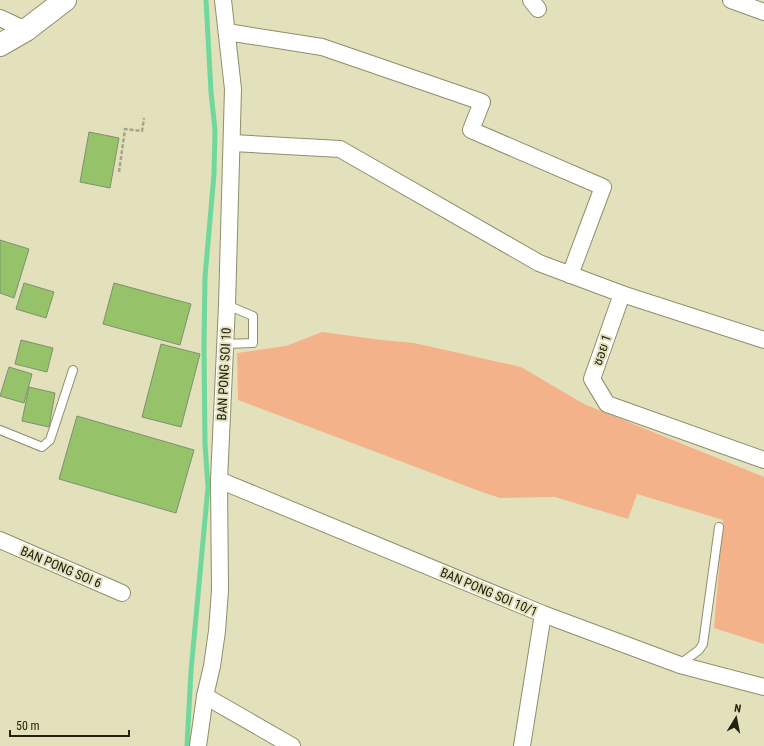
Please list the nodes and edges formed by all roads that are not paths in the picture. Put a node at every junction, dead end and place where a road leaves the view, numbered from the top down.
1 (65, 0) edge
2 (223, 0) edge
3 (731, 0) edge
4 (764, 12) edge
5 (0, 18) edge
6 (26, 30) junction
7 (227, 32) junction
8 (0, 45) edge
9 (232, 143) junction
10 (570, 275) junction
11 (622, 294) junction
12 (227, 305) junction
13 (764, 340) edge
14 (225, 344) junction
15 (73, 370) dead end
16 (0, 430) edge
17 (764, 460) edge
18 (219, 480) junction
19 (719, 527) dead end
20 (0, 540) edge
21 (122, 593) dead end
22 (543, 614) junction
23 (680, 664) junction
24 (764, 687) edge
25 (205, 696) junction
26 (198, 746) edge
27 (292, 746) edge
28 (522, 746) edge

1 - 6 street
2 - 7 street, BAN PONG SOI 10
3 - 4 street
5 - 6 street
6 - 8 street
7 - 9 street, BAN PONG SOI 10
7 - 10 street
9 - 10 street
9 - 12 street, BAN PONG SOI 10
10 - 11 street
11 - 13 street
11 - 17 street, ซอย 1
12 - 14 street, BAN PONG SOI 10
12 - 14 lane
14 - 18 street, BAN PONG SOI 10
15 - 16 lane
18 - 22 street, BAN PONG SOI 10/1
18 - 25 street, BAN PONG SOI 10
19 - 23 lane
20 - 21 street, BAN PONG SOI 6
22 - 23 street, BAN PONG SOI 10/1
22 - 28 street
23 - 24 street, BAN PONG SOI 10/1
25 - 26 street, BAN PONG SOI 10
25 - 27 street

